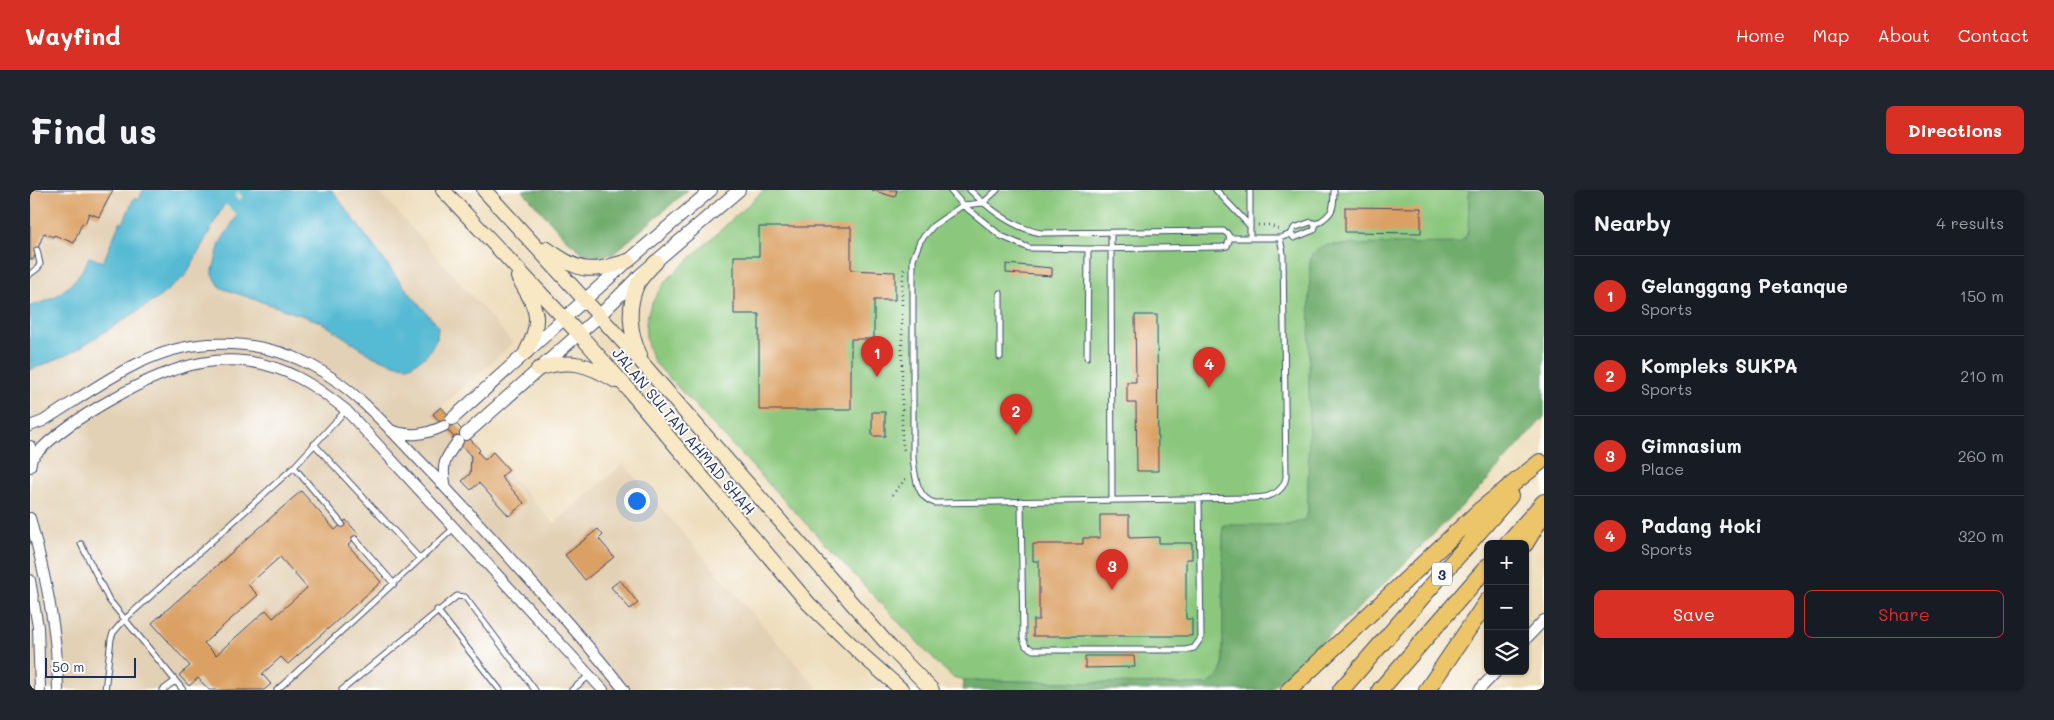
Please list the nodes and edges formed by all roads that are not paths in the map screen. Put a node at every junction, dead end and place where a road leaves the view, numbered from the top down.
1 (443, 190) edge
2 (484, 190) edge
3 (711, 190) edge
4 (739, 190) edge
5 (950, 190) edge
6 (970, 190) edge
7 (997, 190) edge
8 (1216, 190) edge
9 (1250, 190) edge
10 (1334, 190) edge
11 (983, 203) junction
12 (963, 205) junction
13 (1316, 224) junction
14 (1249, 225) junction
15 (1111, 233) junction
16 (526, 234) junction
17 (1291, 234) junction
18 (1282, 237) junction
19 (1230, 238) junction
20 (1250, 238) junction
21 (1111, 248) junction
22 (1088, 249) junction
23 (38, 250) dead end
24 (507, 258) junction
25 (628, 261) junction
26 (656, 262) junction
27 (30, 274) edge
28 (1000, 293) dead end
29 (584, 300) junction
30 (599, 316) junction
31 (564, 318) junction
32 (579, 334) junction
33 (526, 352) junction
34 (1000, 357) dead end
35 (1087, 357) dead end
36 (538, 369) junction
37 (653, 375) junction
38 (629, 390) junction
39 (346, 410) junction
40 (448, 422) joint
41 (30, 426) edge
42 (389, 430) junction
43 (462, 437) joint
44 (314, 444) junction
45 (30, 446) edge
46 (1542, 460) edge
47 (31, 462) edge
48 (294, 467) junction
49 (446, 489) junction
50 (1199, 499) junction
51 (1021, 500) junction
52 (1112, 500) junction
53 (1544, 502) edge
54 (1544, 512) edge
55 (30, 518) edge
56 (342, 524) dead end
57 (455, 528) junction
58 (355, 539) dead end
59 (1511, 540) edge
60 (1527, 540) edge
61 (81, 544) dead end
62 (420, 559) junction
63 (1484, 571) edge
64 (30, 580) edge
65 (394, 584) junction
66 (1484, 606) edge
67 (437, 610) junction
68 (124, 620) junction
69 (1544, 620) edge
70 (1529, 636) edge
71 (590, 674) junction
72 (1493, 675) edge
73 (175, 681) junction
74 (40, 690) edge
75 (58, 690) edge
76 (105, 690) edge
77 (163, 690) edge
78 (183, 690) edge
79 (277, 690) edge
80 (342, 690) edge
81 (500, 690) edge
82 (535, 690) edge
83 (572, 690) edge
84 (603, 690) edge
85 (624, 690) edge
86 (902, 690) edge
87 (932, 690) edge
88 (1289, 690) edge
89 (1341, 690) edge
90 (1380, 690) edge
91 (1427, 690) edge
92 (1479, 690) edge

1 - 24 main road, JALAN SULTAN AHMAD SHAH
2 - 16 main road, JALAN SULTAN AHMAD SHAH
3 - 25 street
4 - 26 street
5 - 12 lane
6 - 11 lane
7 - 11 lane
8 - 14 lane
9 - 14 lane
10 - 13 lane
11 - 12 lane
11 - 15 lane
12 - 22 lane
12 - 51 lane
13 - 17 lane
13 - 17 lane
14 - 20 lane
15 - 19 lane
15 - 21 lane
16 - 25 main road
16 - 29 main road, JALAN SULTAN AHMAD SHAH
17 - 18 lane
18 - 20 lane
18 - 50 lane
19 - 20 lane
19 - 21 lane
21 - 22 lane
21 - 52 lane
22 - 35 lane
23 - 27 lane
24 - 31 main road, JALAN SULTAN AHMAD SHAH
24 - 33 main road
25 - 29 street
26 - 30 street
26 - 37 main road
28 - 34 lane
29 - 30 main road, JALAN SULTAN AHMAD SHAH
29 - 31 street
30 - 32 street
30 - 37 main road, JALAN SULTAN AHMAD SHAH
31 - 32 main road, JALAN SULTAN AHMAD SHAH
31 - 33 street
32 - 36 street
32 - 38 main road, JALAN SULTAN AHMAD SHAH
33 - 40 street
36 - 38 main road
36 - 43 street
37 - 87 main road, JALAN SULTAN AHMAD SHAH
38 - 86 main road, JALAN SULTAN AHMAD SHAH
39 - 44 lane
39 - 47 street
39 - 57 street
40 - 42 street
41 - 42 street
42 - 49 street
43 - 49 street
44 - 48 lane
44 - 62 lane
45 - 47 street
46 - 88 highway
46 - 89 highway, 3
48 - 56 lane
48 - 68 lane
49 - 85 street
50 - 51 lane
50 - 52 lane
51 - 52 lane
53 - 59 highway
54 - 60 highway
55 - 75 street
57 - 62 lane
57 - 71 street
58 - 65 lane
61 - 68 lane
62 - 65 lane
63 - 90 highway, 3
64 - 74 street
65 - 79 lane
66 - 91 highway
67 - 80 lane
67 - 81 lane
67 - 82 lane
68 - 73 lane
68 - 76 lane
69 - 70 street
71 - 83 lane
71 - 84 street
72 - 92 street
73 - 77 lane
73 - 78 lane

